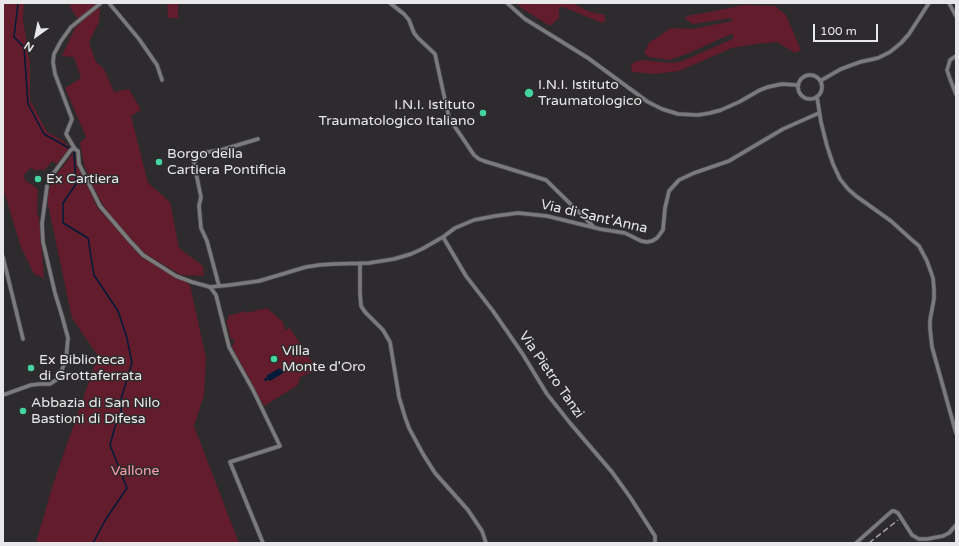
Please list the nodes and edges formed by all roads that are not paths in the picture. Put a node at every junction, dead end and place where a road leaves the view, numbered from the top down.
1 (102, 3) edge
2 (109, 3) edge
3 (390, 3) edge
4 (507, 3) edge
5 (929, 3) edge
6 (949, 3) edge
7 (956, 16) edge
8 (956, 56) edge
9 (162, 80) dead end
10 (820, 81) junction
11 (797, 85) junction
12 (956, 94) edge
13 (817, 97) junction
14 (819, 113) junction
15 (258, 138) dead end
16 (75, 149) junction
17 (53, 174) tunnel mouth
18 (47, 186) tunnel mouth
19 (594, 227) junction
20 (443, 237) junction
21 (3, 257) edge
22 (360, 263) junction
23 (219, 286) junction
24 (210, 287) junction
25 (23, 339) dead end
26 (3, 395) edge
27 (956, 433) edge
28 (956, 525) edge
29 (263, 543) edge
30 (486, 543) edge
31 (655, 543) edge
32 (856, 543) edge

1 - 16 street, Via di Sant'Anna
2 - 9 street
3 - 19 street
4 - 11 street
5 - 10 street
6 - 7 street
8 - 12 street
10 - 11 street
10 - 13 street
11 - 13 street
13 - 14 street
14 - 19 street, Via di Sant'Anna
14 - 27 street
15 - 23 street
16 - 17 street
16 - 24 street, Via di Sant'Anna
18 - 26 street
19 - 20 street, Via di Sant'Anna
20 - 22 street, Via di Sant'Anna
20 - 31 street, Via Pietro Tanzi
21 - 25 street
22 - 23 street, Via di Sant'Anna
22 - 30 street
23 - 24 street, Via di Sant'Anna
24 - 29 street
28 - 32 street

